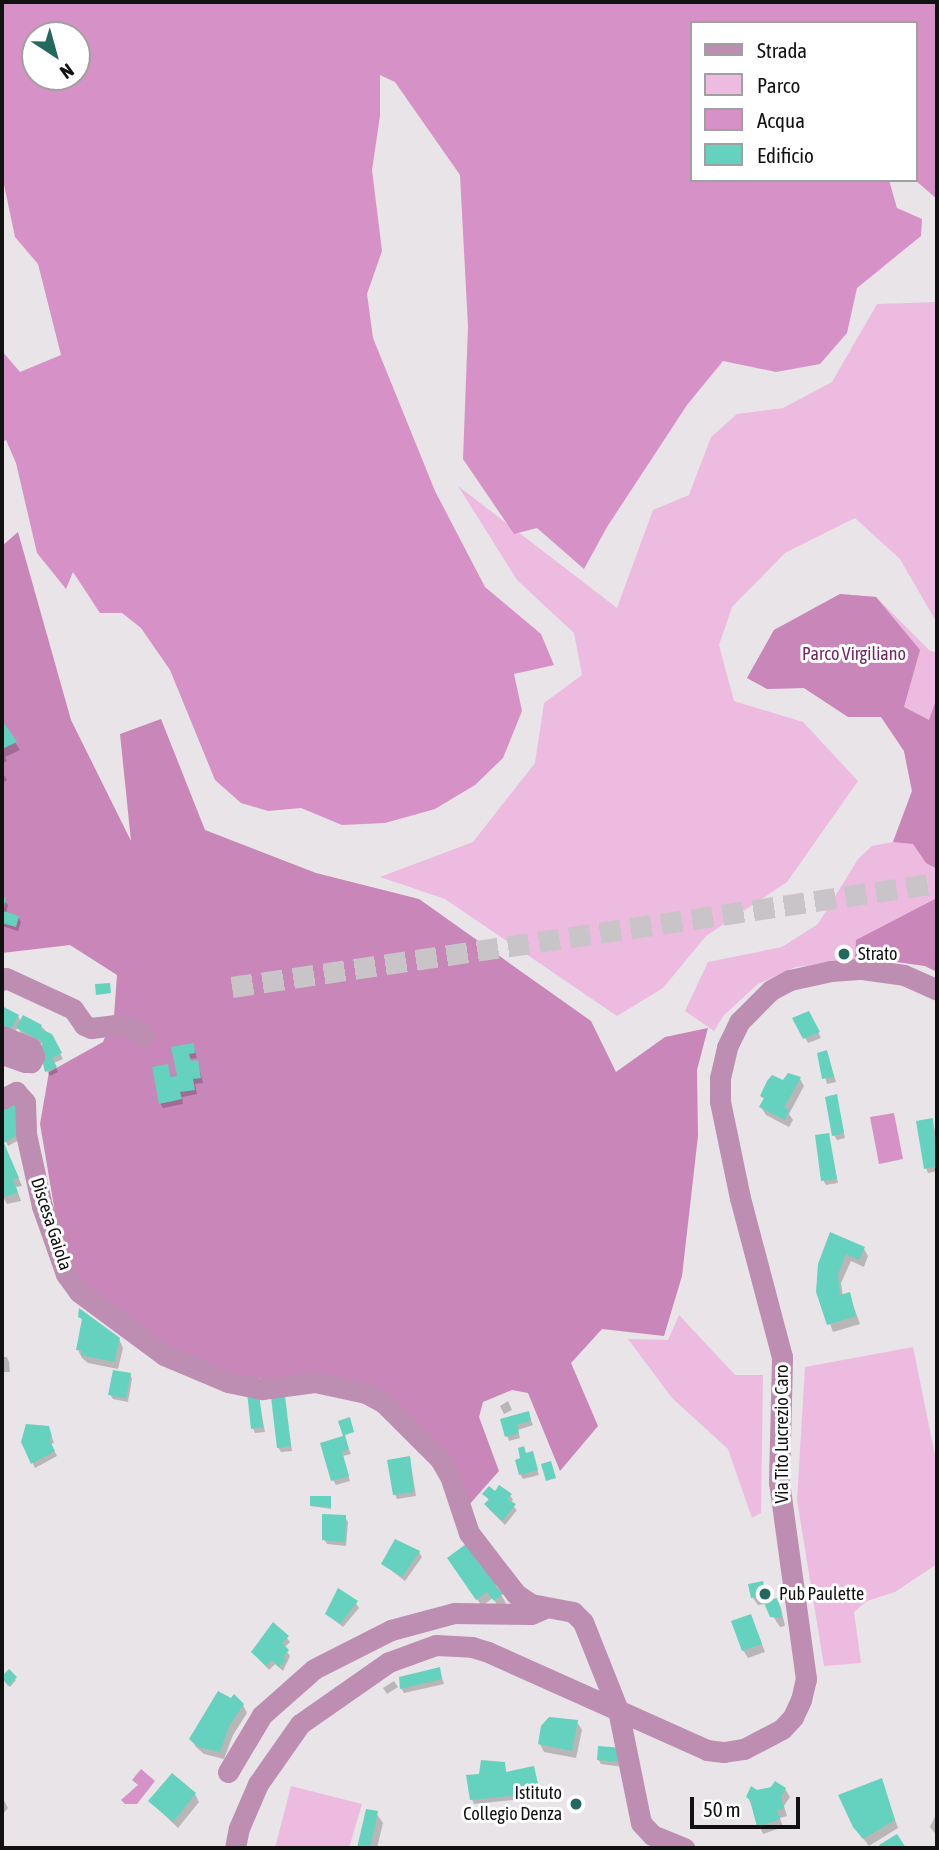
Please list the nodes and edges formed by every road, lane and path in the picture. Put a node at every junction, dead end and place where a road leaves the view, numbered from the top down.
1 (2, 980) edge
2 (937, 990) edge
3 (2, 1036) edge
4 (145, 1036) dead end
5 (2, 1054) edge
6 (2, 1099) edge
7 (547, 1607) junction
8 (618, 1710) junction
9 (228, 1772) dead end
10 (235, 1848) edge
11 (685, 1848) edge

1 - 4 street
2 - 8 street, Via Tito Lucrezio Caro
3 - 5 street
6 - 7 street, Discesa Gaiola
7 - 8 street, Discesa Gaiola
7 - 9 street
8 - 10 street, Via Tito Lucrezio Caro
8 - 11 street, Discesa Gaiola

